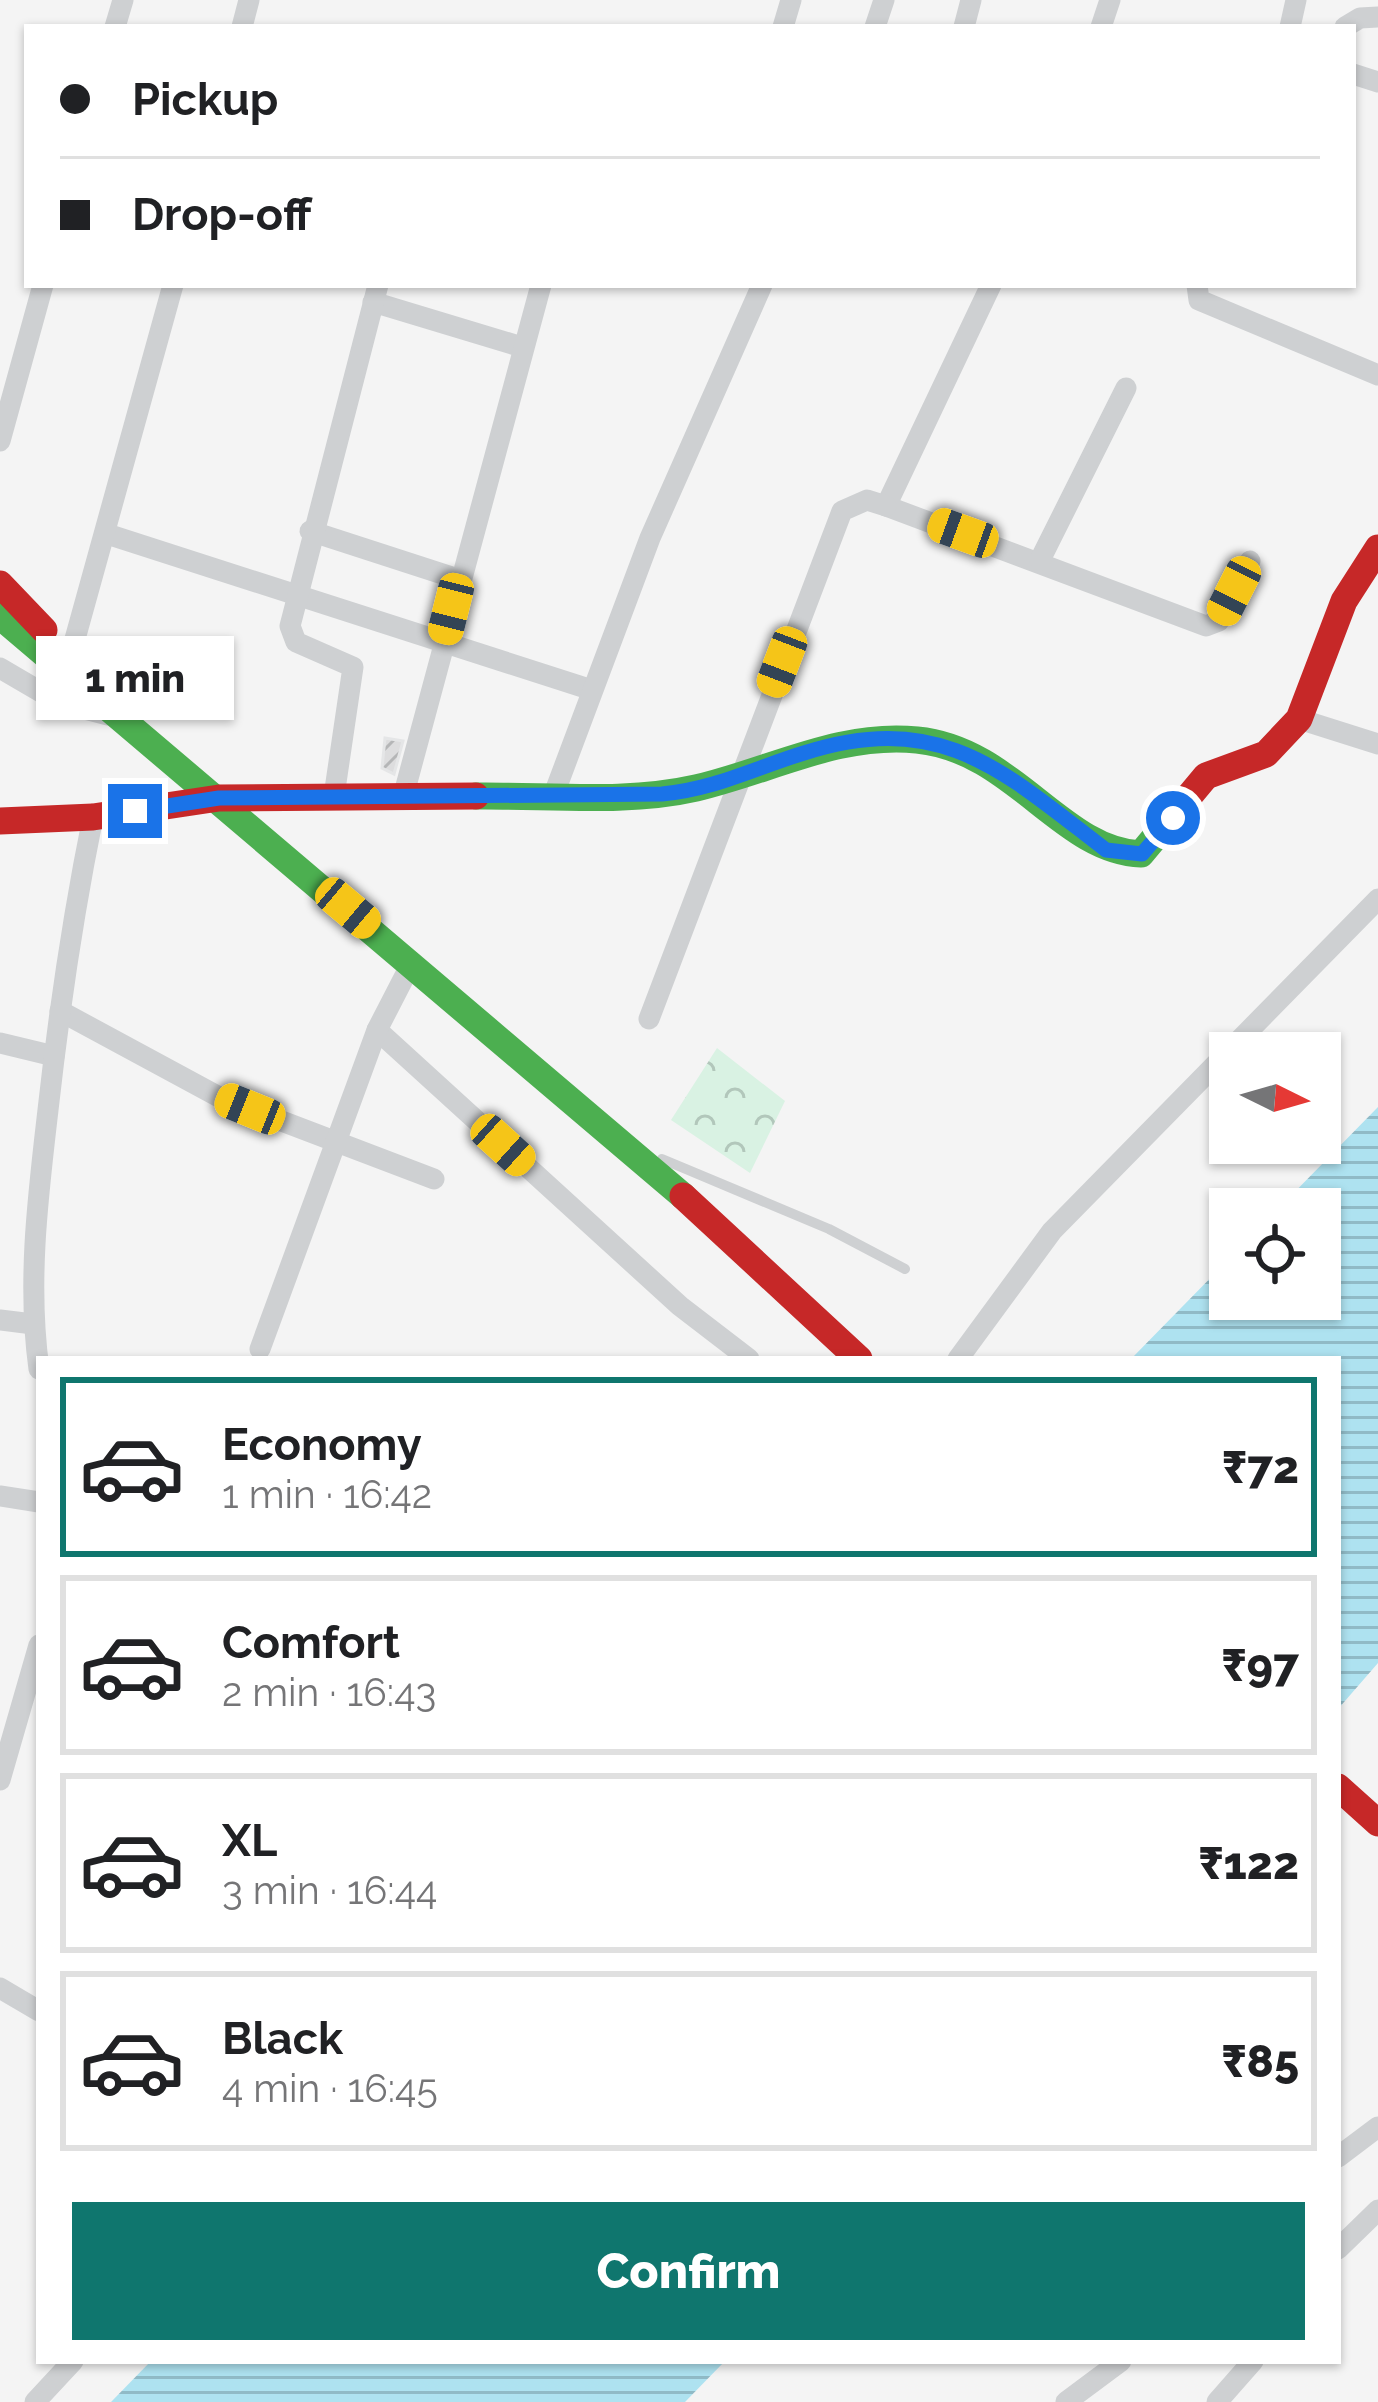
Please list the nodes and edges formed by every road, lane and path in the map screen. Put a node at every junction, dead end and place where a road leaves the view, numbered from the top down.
1 (43, 288) edge
2 (172, 288) edge
3 (540, 288) edge
4 (761, 288) edge
5 (990, 288) edge
6 (1197, 288) edge
7 (376, 294) edge
8 (522, 347) junction
9 (1378, 375) edge
10 (1126, 388) dead end
11 (0, 441) edge
12 (886, 506) junction
13 (310, 531) junction
14 (107, 535) junction
15 (1378, 548) edge
16 (1040, 560) junction
17 (1250, 561) dead end
18 (458, 579) junction
19 (0, 584) edge
20 (297, 591) junction
21 (0, 616) edge
22 (443, 639) junction
23 (70, 657) junction
24 (0, 668) edge
25 (592, 690) junction
26 (124, 718) junction
27 (1299, 719) junction
28 (154, 743) junction
29 (1378, 744) edge
30 (737, 780) junction
31 (554, 794) junction
32 (334, 796) junction
33 (403, 796) junction
34 (219, 798) junction
35 (93, 817) junction
36 (0, 821) edge
37 (1378, 899) edge
38 (412, 962) junction
39 (59, 1012) junction
40 (649, 1019) dead end
41 (377, 1030) junction
42 (0, 1043) edge
43 (54, 1056) junction
44 (338, 1142) junction
45 (631, 1147) junction
46 (434, 1179) dead end
47 (905, 1269) dead end
48 (0, 1320) edge
49 (33, 1324) junction
50 (260, 1349) dead end
51 (37, 1356) edge
52 (745, 1356) edge
53 (856, 1356) edge
54 (960, 1356) edge
55 (0, 1496) edge
56 (36, 1502) edge
57 (36, 1655) edge
58 (0, 1780) edge
59 (1341, 1790) edge
60 (1378, 1823) edge
61 (0, 1988) edge
62 (36, 2009) edge
63 (1378, 2127) edge
64 (1341, 2155) edge
65 (1378, 2210) edge
66 (1341, 2246) edge
67 (70, 2364) edge
68 (1117, 2364) edge
69 (1250, 2364) edge
70 (35, 2402) edge
71 (1066, 2402) edge
72 (1217, 2402) edge

1 - 11 street
2 - 14 street
3 - 8 street
4 - 25 street
5 - 12 street
6 - 9 street
7 - 8 street
7 - 13 street
8 - 18 street
10 - 16 street
12 - 16 street
12 - 30 street
13 - 18 street
13 - 20 street
14 - 20 street
14 - 23 street
15 - 27 street
16 - 17 street
18 - 22 street
19 - 23 street
20 - 22 street
20 - 32 street
21 - 26 street
22 - 25 street
22 - 33 street
23 - 28 street
24 - 26 street
25 - 31 street
26 - 28 street
27 - 29 street
27 - 30 street
28 - 34 street
30 - 31 street
30 - 40 street
31 - 33 street
32 - 33 street
32 - 34 street
34 - 35 street
34 - 38 street
35 - 36 street
35 - 39 street
37 - 54 street
38 - 41 street
38 - 45 street
39 - 43 street
39 - 44 street
41 - 44 street
41 - 52 street
42 - 43 street
43 - 49 street
44 - 46 street
44 - 50 street
45 - 47 lane
45 - 53 street
48 - 49 street
49 - 51 street
55 - 56 street
57 - 58 street
59 - 60 street
61 - 62 street
63 - 64 street
65 - 66 street
67 - 70 street
68 - 71 street
69 - 72 street

